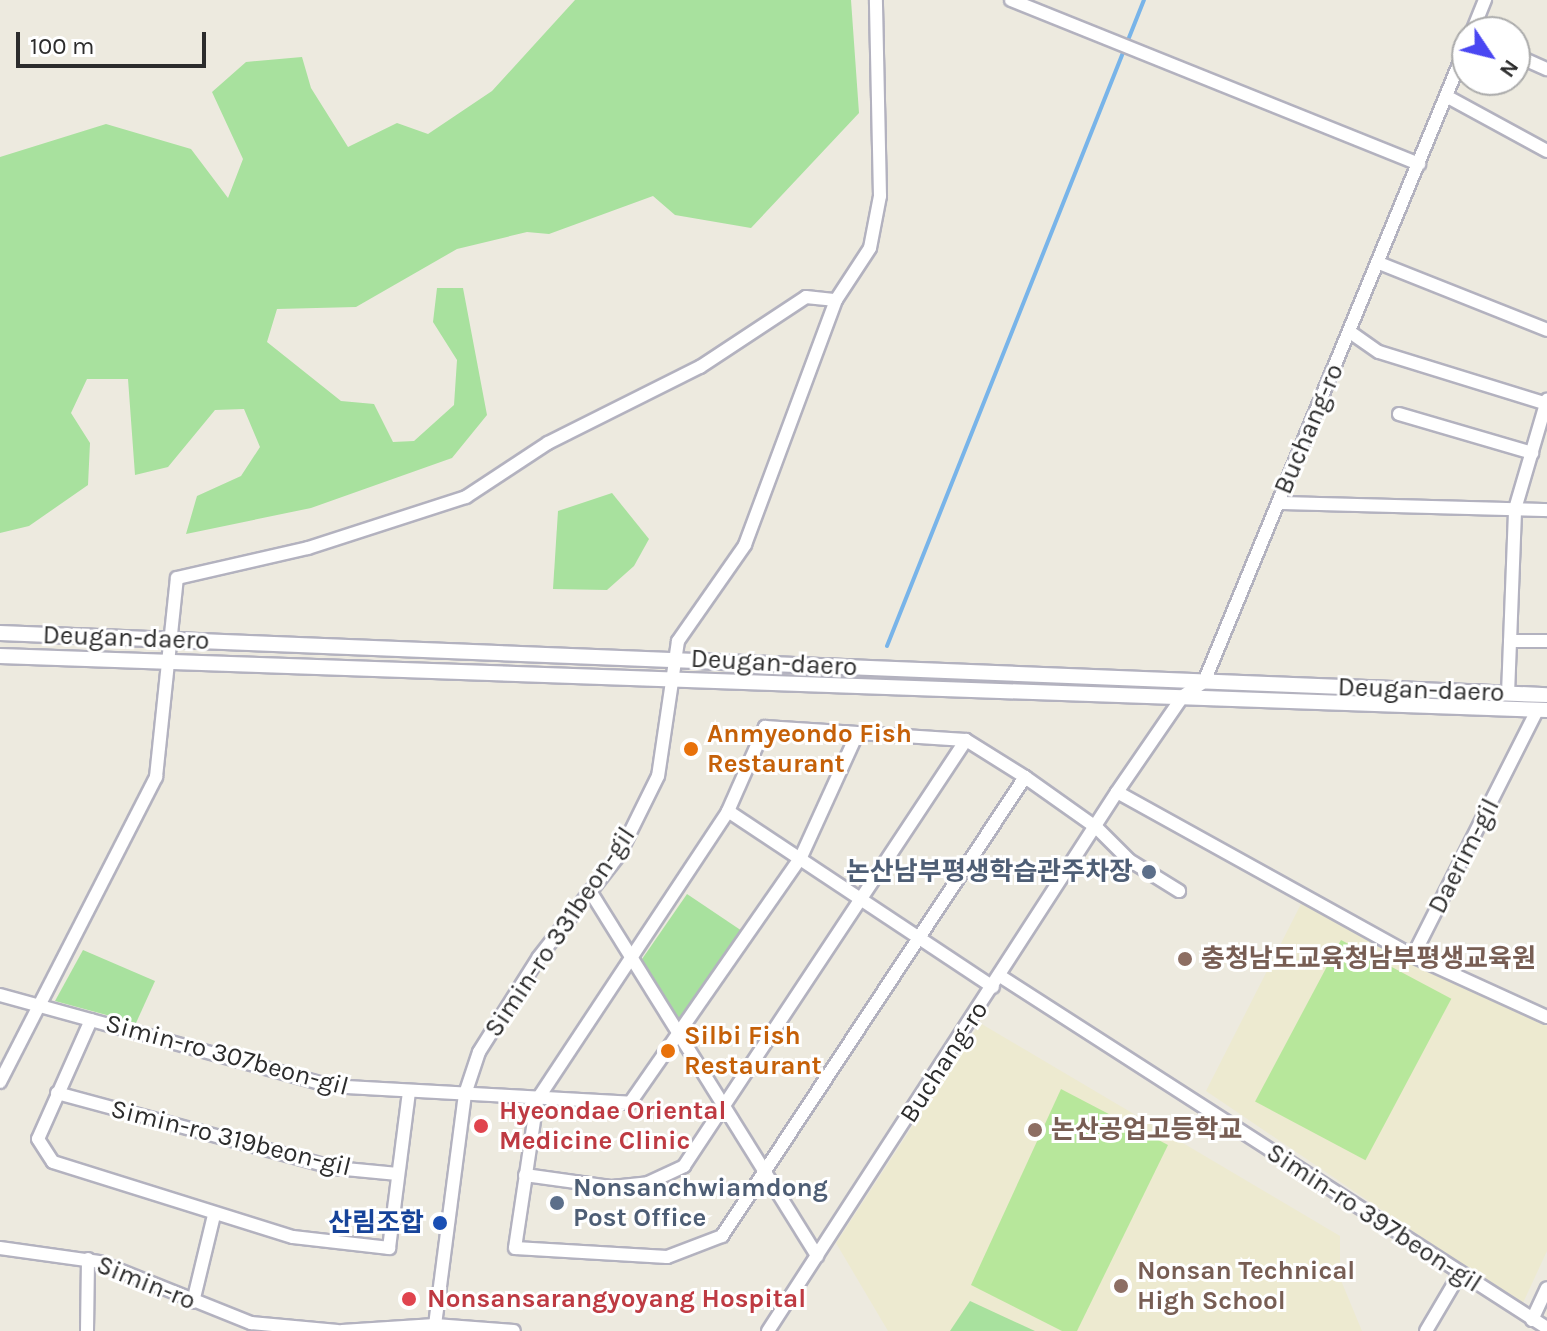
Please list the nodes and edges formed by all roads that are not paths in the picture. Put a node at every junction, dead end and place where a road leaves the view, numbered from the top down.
1 (876, 0) edge
2 (1011, 0) edge
3 (1451, 84) edge
4 (1446, 96) junction
5 (1547, 151) edge
6 (1419, 164) junction
7 (1379, 263) junction
8 (836, 300) junction
9 (1547, 330) edge
10 (1350, 332) junction
11 (1547, 402) edge
12 (1399, 414) dead end
13 (1532, 453) junction
14 (1279, 503) junction
15 (1515, 509) junction
16 (1547, 510) edge
17 (0, 633) edge
18 (170, 640) junction
19 (1510, 641) junction
20 (1547, 641) edge
21 (0, 656) edge
22 (676, 658) junction
23 (166, 664) junction
24 (671, 682) junction
25 (1204, 682) junction
26 (1508, 694) junction
27 (1547, 695) edge
28 (1183, 696) junction
29 (1542, 710) edge
30 (857, 734) junction
31 (966, 740) junction
32 (1025, 777) junction
33 (1117, 792) junction
34 (728, 811) junction
35 (1097, 828) junction
36 (801, 857) junction
37 (590, 891) junction
38 (1179, 891) dead end
39 (859, 896) junction
40 (919, 938) junction
41 (1413, 956) junction
42 (634, 961) junction
43 (996, 982) junction
44 (0, 995) edge
45 (39, 1006) junction
46 (1547, 1017) edge
47 (91, 1020) junction
48 (680, 1037) junction
49 (0, 1082) edge
50 (409, 1092) junction
51 (57, 1093) junction
52 (465, 1094) junction
53 (537, 1100) junction
54 (725, 1109) junction
55 (398, 1174) junction
56 (525, 1175) junction
57 (766, 1175) junction
58 (214, 1215) junction
59 (0, 1248) edge
60 (817, 1256) junction
61 (88, 1259) junction
62 (1459, 1275) junction
63 (1547, 1288) edge
64 (193, 1302) junction
65 (1532, 1320) junction
66 (436, 1328) edge
67 (1547, 1328) edge
68 (87, 1331) edge
69 (340, 1331) edge
70 (514, 1331) edge
71 (768, 1331) edge
72 (1426, 1331) edge

1 - 8 street, Simin-ro 331beon-gil
2 - 6 street
3 - 4 street, Buchang-ro
4 - 5 street
4 - 6 street, Buchang-ro
6 - 7 street, Buchang-ro
7 - 9 street
7 - 10 street, Buchang-ro
8 - 18 street
8 - 22 street, Simin-ro 331beon-gil
10 - 11 street
10 - 14 street, Buchang-ro
11 - 13 street
12 - 13 street
13 - 15 street
14 - 15 street
14 - 25 street, Buchang-ro
15 - 16 street
15 - 19 street
17 - 18 street, Deugan-daero
18 - 22 street, Deugan-daero
18 - 23 street
19 - 20 street
19 - 26 street
21 - 23 street, Deugan-daero
22 - 24 street, Simin-ro 331beon-gil
22 - 25 street, Deugan-daero
23 - 24 street, Deugan-daero
23 - 45 street
24 - 28 street, Deugan-daero
24 - 37 street, Simin-ro 331beon-gil
25 - 26 street, Deugan-daero
25 - 28 street, Buchang-ro
26 - 27 street, Deugan-daero
28 - 29 street, Deugan-daero
28 - 33 street, Buchang-ro
29 - 41 street, Daerim-gil
30 - 31 street
30 - 34 street
30 - 36 street
31 - 32 street
31 - 39 street
32 - 35 street
32 - 40 street
33 - 35 street, Buchang-ro
33 - 41 street
34 - 36 street, Simin-ro 397beon-gil
34 - 42 street
35 - 38 street
35 - 43 street, Buchang-ro
36 - 39 street, Simin-ro 397beon-gil
36 - 48 street
37 - 42 street
37 - 52 street, Simin-ro 331beon-gil
39 - 40 street, Simin-ro 397beon-gil
39 - 54 street
40 - 43 street, Simin-ro 397beon-gil
40 - 57 street
41 - 46 street
42 - 48 street
42 - 53 street
43 - 60 street, Buchang-ro
43 - 62 street, Simin-ro 397beon-gil
44 - 45 street, Simin-ro 307beon-gil
45 - 47 street, Simin-ro 307beon-gil
45 - 49 street
47 - 50 street, Simin-ro 307beon-gil
47 - 51 street
48 - 53 street, Simin-ro 307beon-gil
48 - 54 street
50 - 52 street, Simin-ro 307beon-gil
50 - 55 street
51 - 55 street, Simin-ro 319beon-gil
51 - 58 street
52 - 53 street, Simin-ro 307beon-gil
52 - 66 street, Simin-ro 331beon-gil
53 - 56 street
54 - 56 street
54 - 57 street
55 - 58 street
56 - 57 street
57 - 60 street
58 - 64 street
59 - 61 street, Simin-ro
60 - 71 street, Buchang-ro
61 - 64 street, Simin-ro
61 - 68 street
62 - 65 street, Simin-ro 397beon-gil
62 - 72 street
63 - 65 street
64 - 69 street, Simin-ro
65 - 67 street, Simin-ro 397beon-gil
66 - 69 street, Simin-ro
66 - 70 street, Simin-ro

